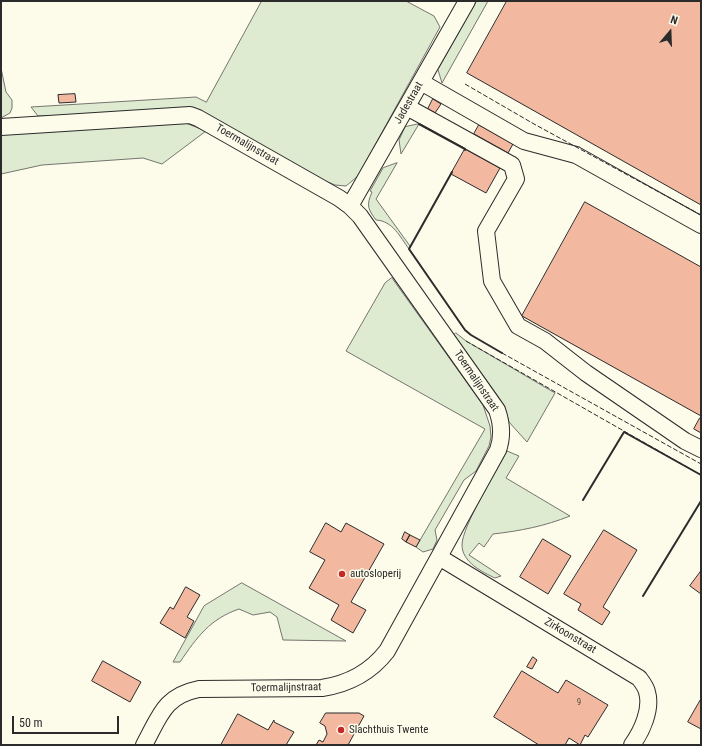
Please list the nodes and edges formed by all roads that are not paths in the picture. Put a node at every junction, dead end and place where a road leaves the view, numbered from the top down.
1 (467, 1) edge
2 (421, 82) junction
3 (406, 107) junction
4 (1, 127) edge
5 (350, 206) junction
6 (701, 225) edge
7 (701, 449) edge
8 (439, 557) junction
9 (144, 745) edge
10 (632, 745) edge

1 - 2 street, Jadestraat
2 - 3 street, Jadestraat
2 - 6 street
3 - 5 street, Jadestraat
3 - 7 street
4 - 5 street, Toermalijnstraat
5 - 8 street, Toermalijnstraat
8 - 9 street, Toermalijnstraat
8 - 10 street, Zirkoonstraat

